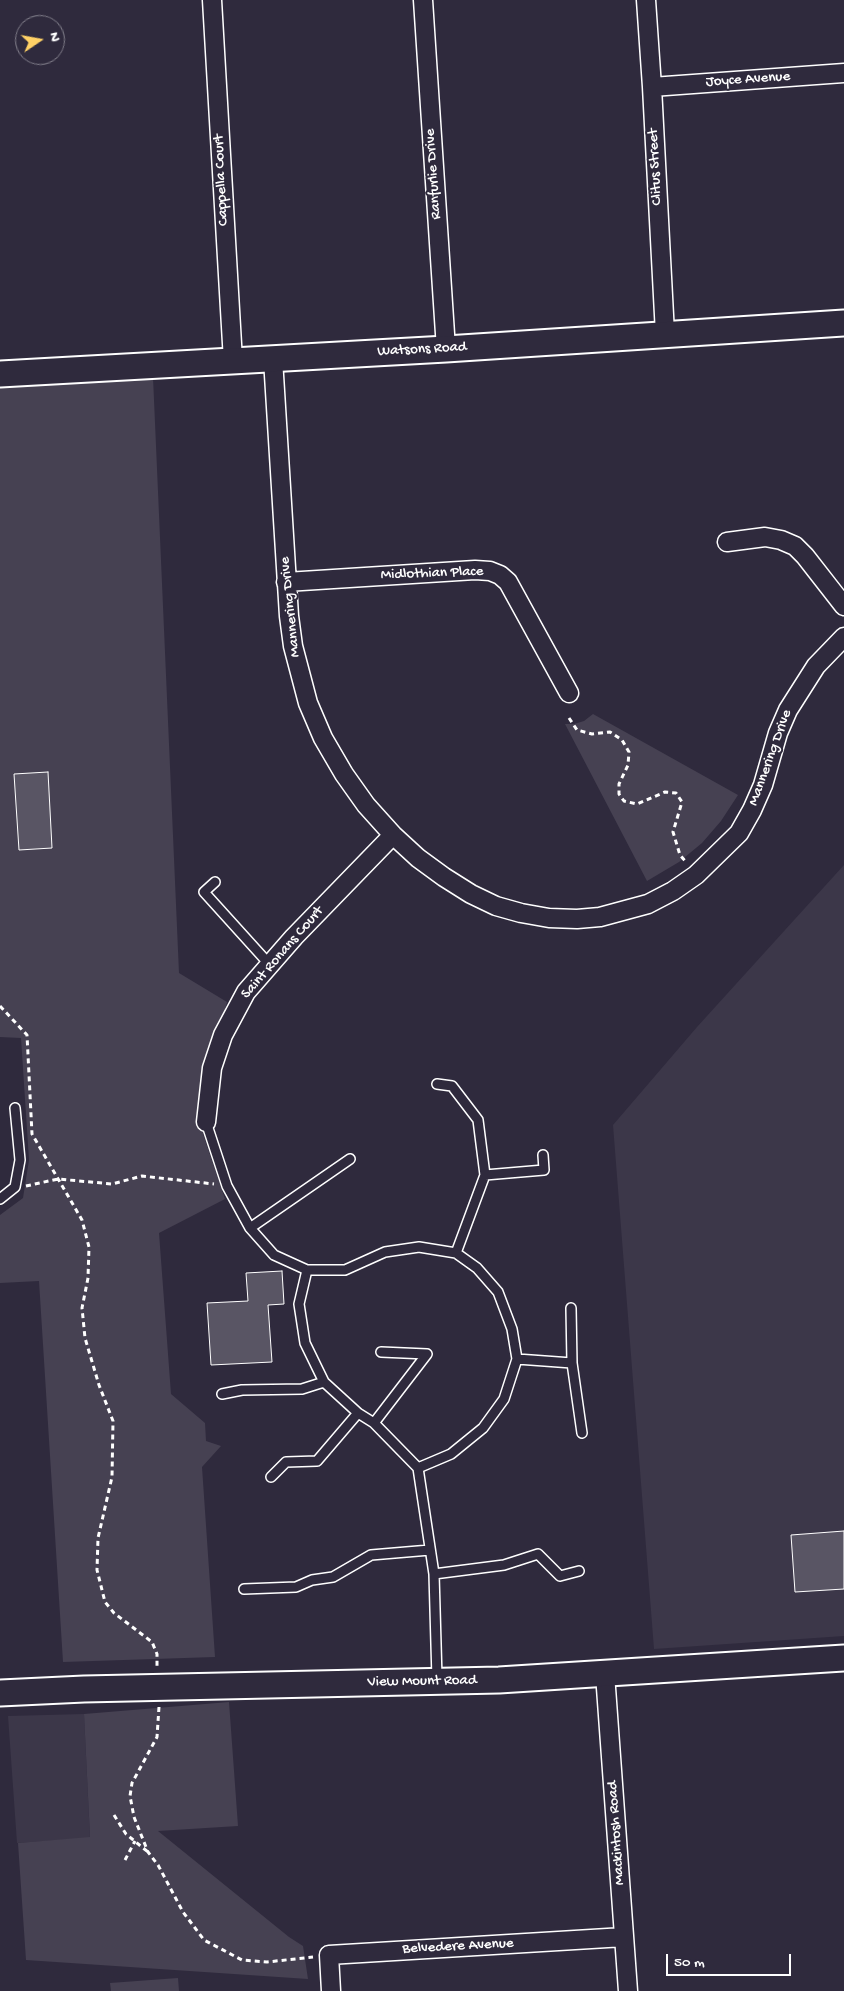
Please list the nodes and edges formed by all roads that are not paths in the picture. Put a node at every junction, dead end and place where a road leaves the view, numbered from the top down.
1 (212, 0) edge
2 (423, 0) edge
3 (646, 0) edge
4 (844, 73) edge
5 (652, 87) junction
6 (844, 323) edge
7 (665, 334) junction
8 (446, 349) junction
9 (273, 359) junction
10 (233, 361) junction
11 (0, 374) edge
12 (727, 542) dead end
13 (286, 582) junction
14 (844, 606) edge
15 (844, 637) edge
16 (569, 693) dead end
17 (393, 835) junction
18 (215, 882) dead end
19 (270, 965) junction
20 (437, 1084) dead end
21 (15, 1108) dead end
22 (206, 1122) joint
23 (543, 1155) dead end
24 (350, 1159) dead end
25 (485, 1176) junction
26 (0, 1199) edge
27 (250, 1228) junction
28 (456, 1253) junction
29 (307, 1270) junction
30 (571, 1308) dead end
31 (381, 1352) dead end
32 (517, 1360) junction
33 (572, 1363) junction
34 (324, 1382) junction
35 (222, 1394) dead end
36 (358, 1413) junction
37 (374, 1423) junction
38 (582, 1433) dead end
39 (418, 1468) junction
40 (271, 1477) dead end
41 (430, 1550) junction
42 (579, 1571) dead end
43 (434, 1574) junction
44 (244, 1589) dead end
45 (844, 1658) edge
46 (605, 1674) junction
47 (437, 1682) junction
48 (0, 1693) edge
49 (624, 1937) junction
50 (331, 1991) edge
51 (628, 1991) edge

1 - 10 street, Cappella Court
2 - 8 street, Ranfurlie Drive
3 - 5 street, Clitus Street
4 - 5 street, Joyce Avenue
5 - 7 street, Clitus Street
6 - 7 street, Watsons Road
7 - 8 street, Watsons Road
8 - 9 street, Watsons Road
9 - 10 street, Watsons Road
9 - 13 street, Mannering Drive
10 - 11 street, Watsons Road
12 - 14 street
13 - 16 street, Midlothian Place
13 - 17 street, Mannering Drive
15 - 17 street, Mannering Drive
17 - 19 street, Saint Ronans Court
18 - 19 lane
19 - 22 street, Saint Ronans Court
20 - 25 lane
21 - 26 lane
22 - 27 lane
23 - 25 lane
24 - 27 lane
25 - 28 lane
27 - 29 lane
28 - 29 lane
28 - 32 lane
29 - 34 lane
30 - 33 lane
31 - 37 lane
32 - 33 lane
32 - 39 lane
33 - 38 lane
34 - 35 lane
34 - 36 lane
36 - 37 lane
36 - 40 lane
37 - 39 lane
39 - 41 lane
41 - 43 lane
41 - 44 lane
42 - 43 lane
43 - 47 lane
45 - 46 street, View Mount Road
46 - 47 street, View Mount Road
46 - 49 street, Mackintosh Road
47 - 48 street, View Mount Road
49 - 50 street, Belvedere Avenue
49 - 51 street, Mackintosh Road

